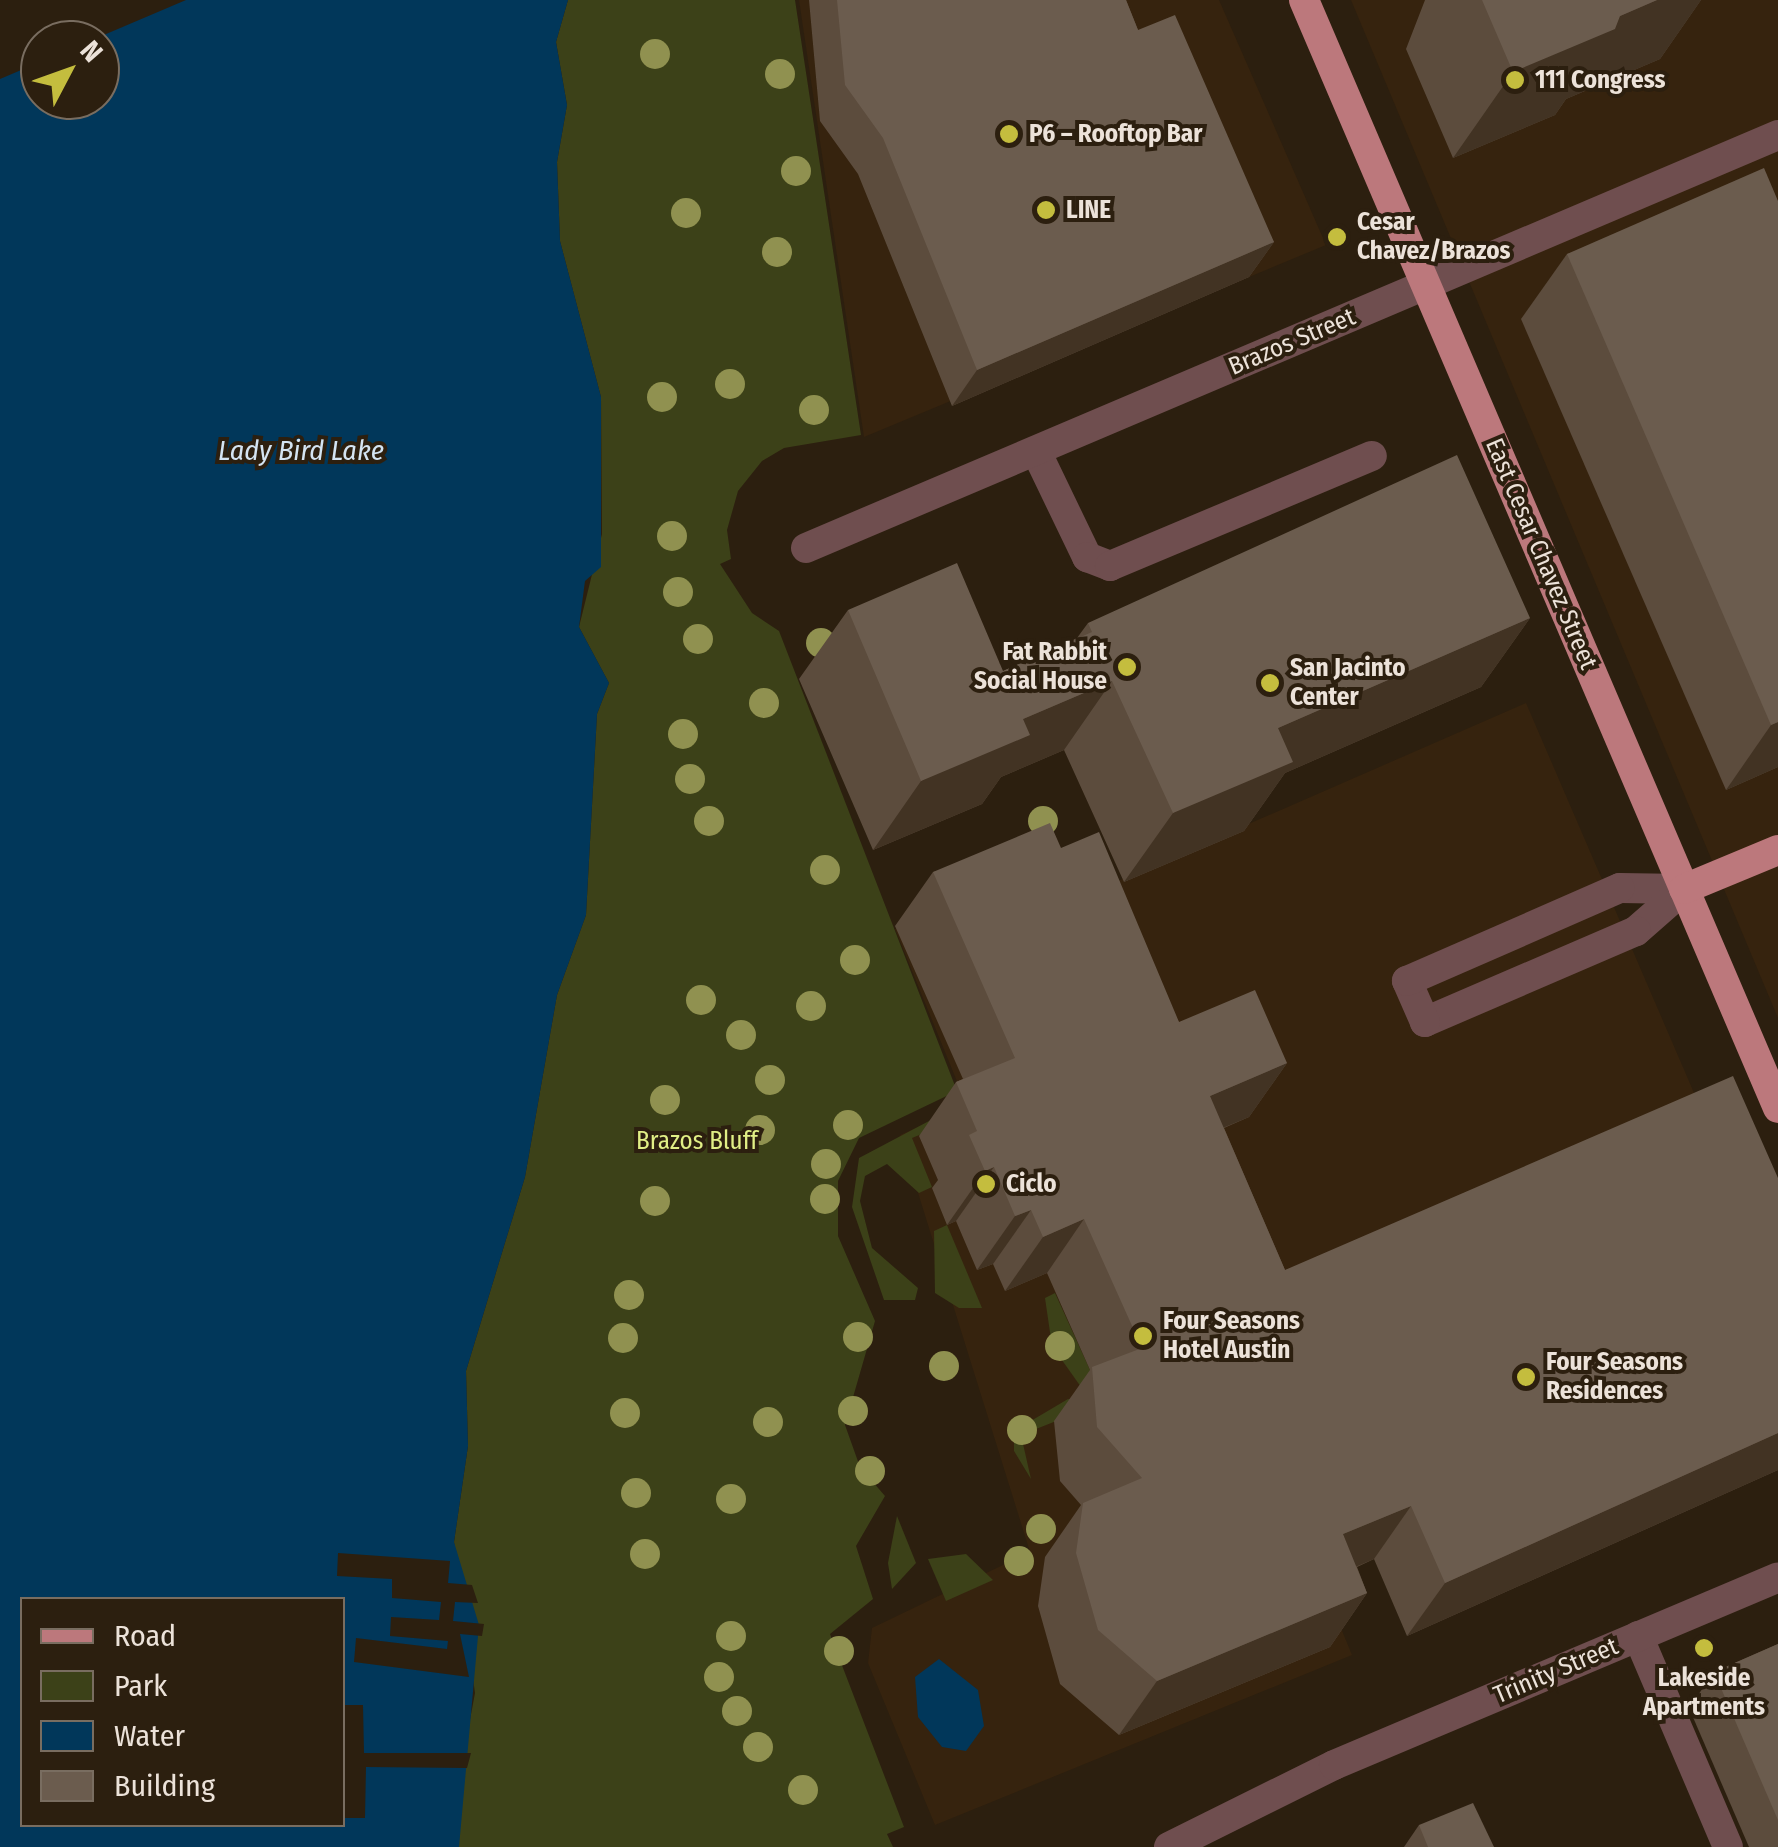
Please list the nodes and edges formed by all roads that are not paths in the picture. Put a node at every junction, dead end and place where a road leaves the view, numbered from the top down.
1 (1304, 0) edge
2 (1778, 136) edge
3 (1729, 156) junction
4 (1743, 190) edge
5 (1425, 285) junction
6 (1036, 451) junction
7 (1372, 456) dead end
8 (806, 548) dead end
9 (1778, 850) edge
10 (1684, 890) junction
11 (1778, 1108) edge
12 (1778, 1576) edge
13 (1638, 1636) junction
14 (1169, 1847) edge
15 (1728, 1847) edge

1 - 5 main road, East Cesar Chavez Street
2 - 3 street, Brazos Street
3 - 4 street
3 - 5 street, Brazos Street
5 - 6 street, Brazos Street
5 - 10 main road, East Cesar Chavez Street
6 - 7 street
6 - 8 street, Brazos Street
9 - 10 main road
10 - 10 street
10 - 11 main road, East Cesar Chavez Street
12 - 13 street, Trinity Street
13 - 14 street, Trinity Street
13 - 15 street

